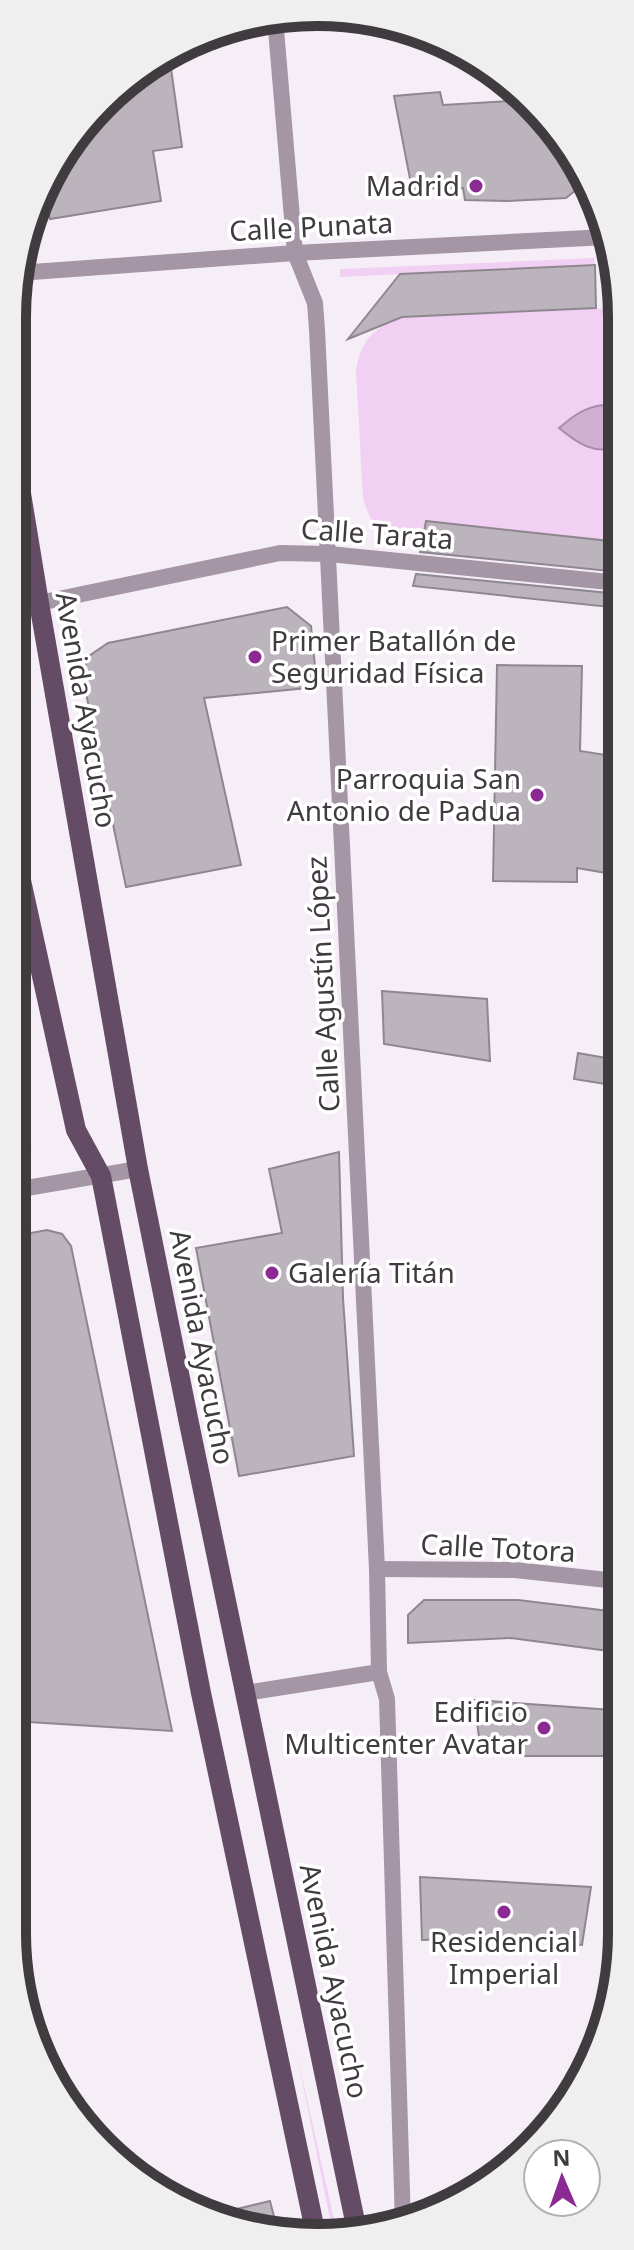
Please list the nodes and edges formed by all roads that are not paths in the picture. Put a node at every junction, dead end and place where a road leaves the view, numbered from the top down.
1 (276, 29) edge
2 (597, 238) edge
3 (295, 253) junction
4 (29, 272) edge
5 (26, 524) edge
6 (329, 554) junction
7 (608, 582) edge
8 (39, 603) junction
9 (26, 903) edge
10 (138, 1169) junction
11 (101, 1176) junction
12 (26, 1188) edge
13 (377, 1569) junction
14 (608, 1580) edge
15 (379, 1672) junction
16 (245, 1693) junction
17 (403, 2211) edge
18 (355, 2222) edge
19 (314, 2224) edge

1 - 3 street, Calle Agustín López
2 - 3 street, Calle Punata
3 - 4 street, Calle Punata
3 - 6 street, Calle Agustín López
5 - 8 main road, Avenida Ayacucho
6 - 7 street, Calle Tarata
6 - 8 street, Calle Tarata
6 - 13 street, Calle Agustín López
8 - 10 main road, Avenida Ayacucho
9 - 11 main road
10 - 11 street
10 - 16 main road, Avenida Ayacucho
11 - 12 street
11 - 19 main road
13 - 14 street, Calle Totora
13 - 15 street, Calle Agustín López
15 - 16 street
15 - 17 street, Calle Agustín López
16 - 18 main road, Avenida Ayacucho

